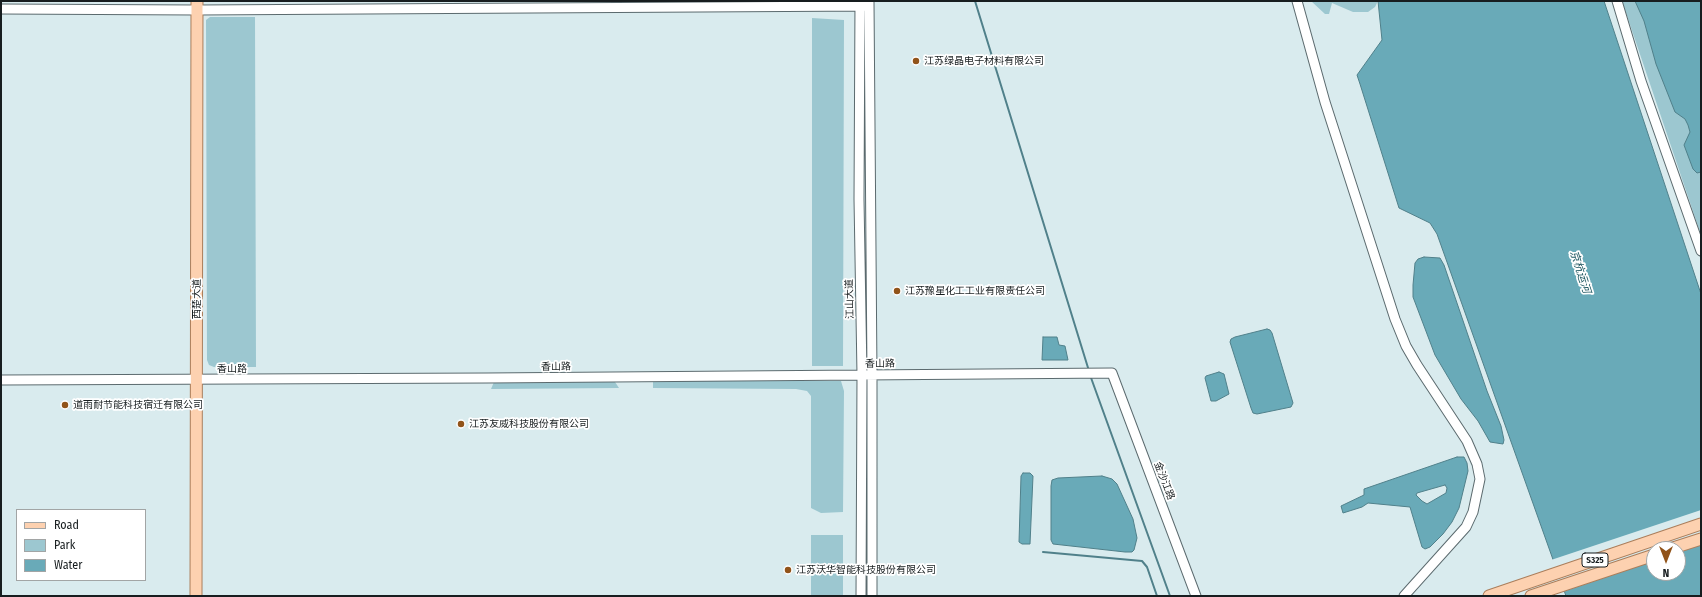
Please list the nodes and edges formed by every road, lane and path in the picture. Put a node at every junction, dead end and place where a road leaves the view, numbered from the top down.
1 (1297, 1) edge
2 (1617, 1) edge
3 (864, 4) edge
4 (197, 6) edge
5 (1, 9) edge
6 (1701, 251) edge
7 (1112, 373) joint
8 (862, 375) junction
9 (872, 375) junction
10 (1, 380) edge
11 (197, 380) junction
12 (1701, 524) edge
13 (1701, 539) edge
14 (1686, 544) edge
15 (1646, 557) edge
16 (196, 596) edge
17 (861, 596) edge
18 (872, 596) edge
19 (1196, 596) edge
20 (1404, 596) edge
21 (1489, 596) edge
22 (1531, 596) edge

1 - 20 street
2 - 6 street
3 - 4 street
3 - 8 street, 江山大道
3 - 9 street
4 - 5 street
4 - 11 main road, 西楚大道
7 - 9 street, 香山路
7 - 19 street, 金沙江路
8 - 9 street, 香山路
8 - 11 street, 香山路
8 - 17 street, 江山大道
9 - 18 street
10 - 11 street, 香山路
11 - 16 main road, 西楚大道
12 - 21 main road, S325
13 - 14 main road
15 - 22 main road, S325

